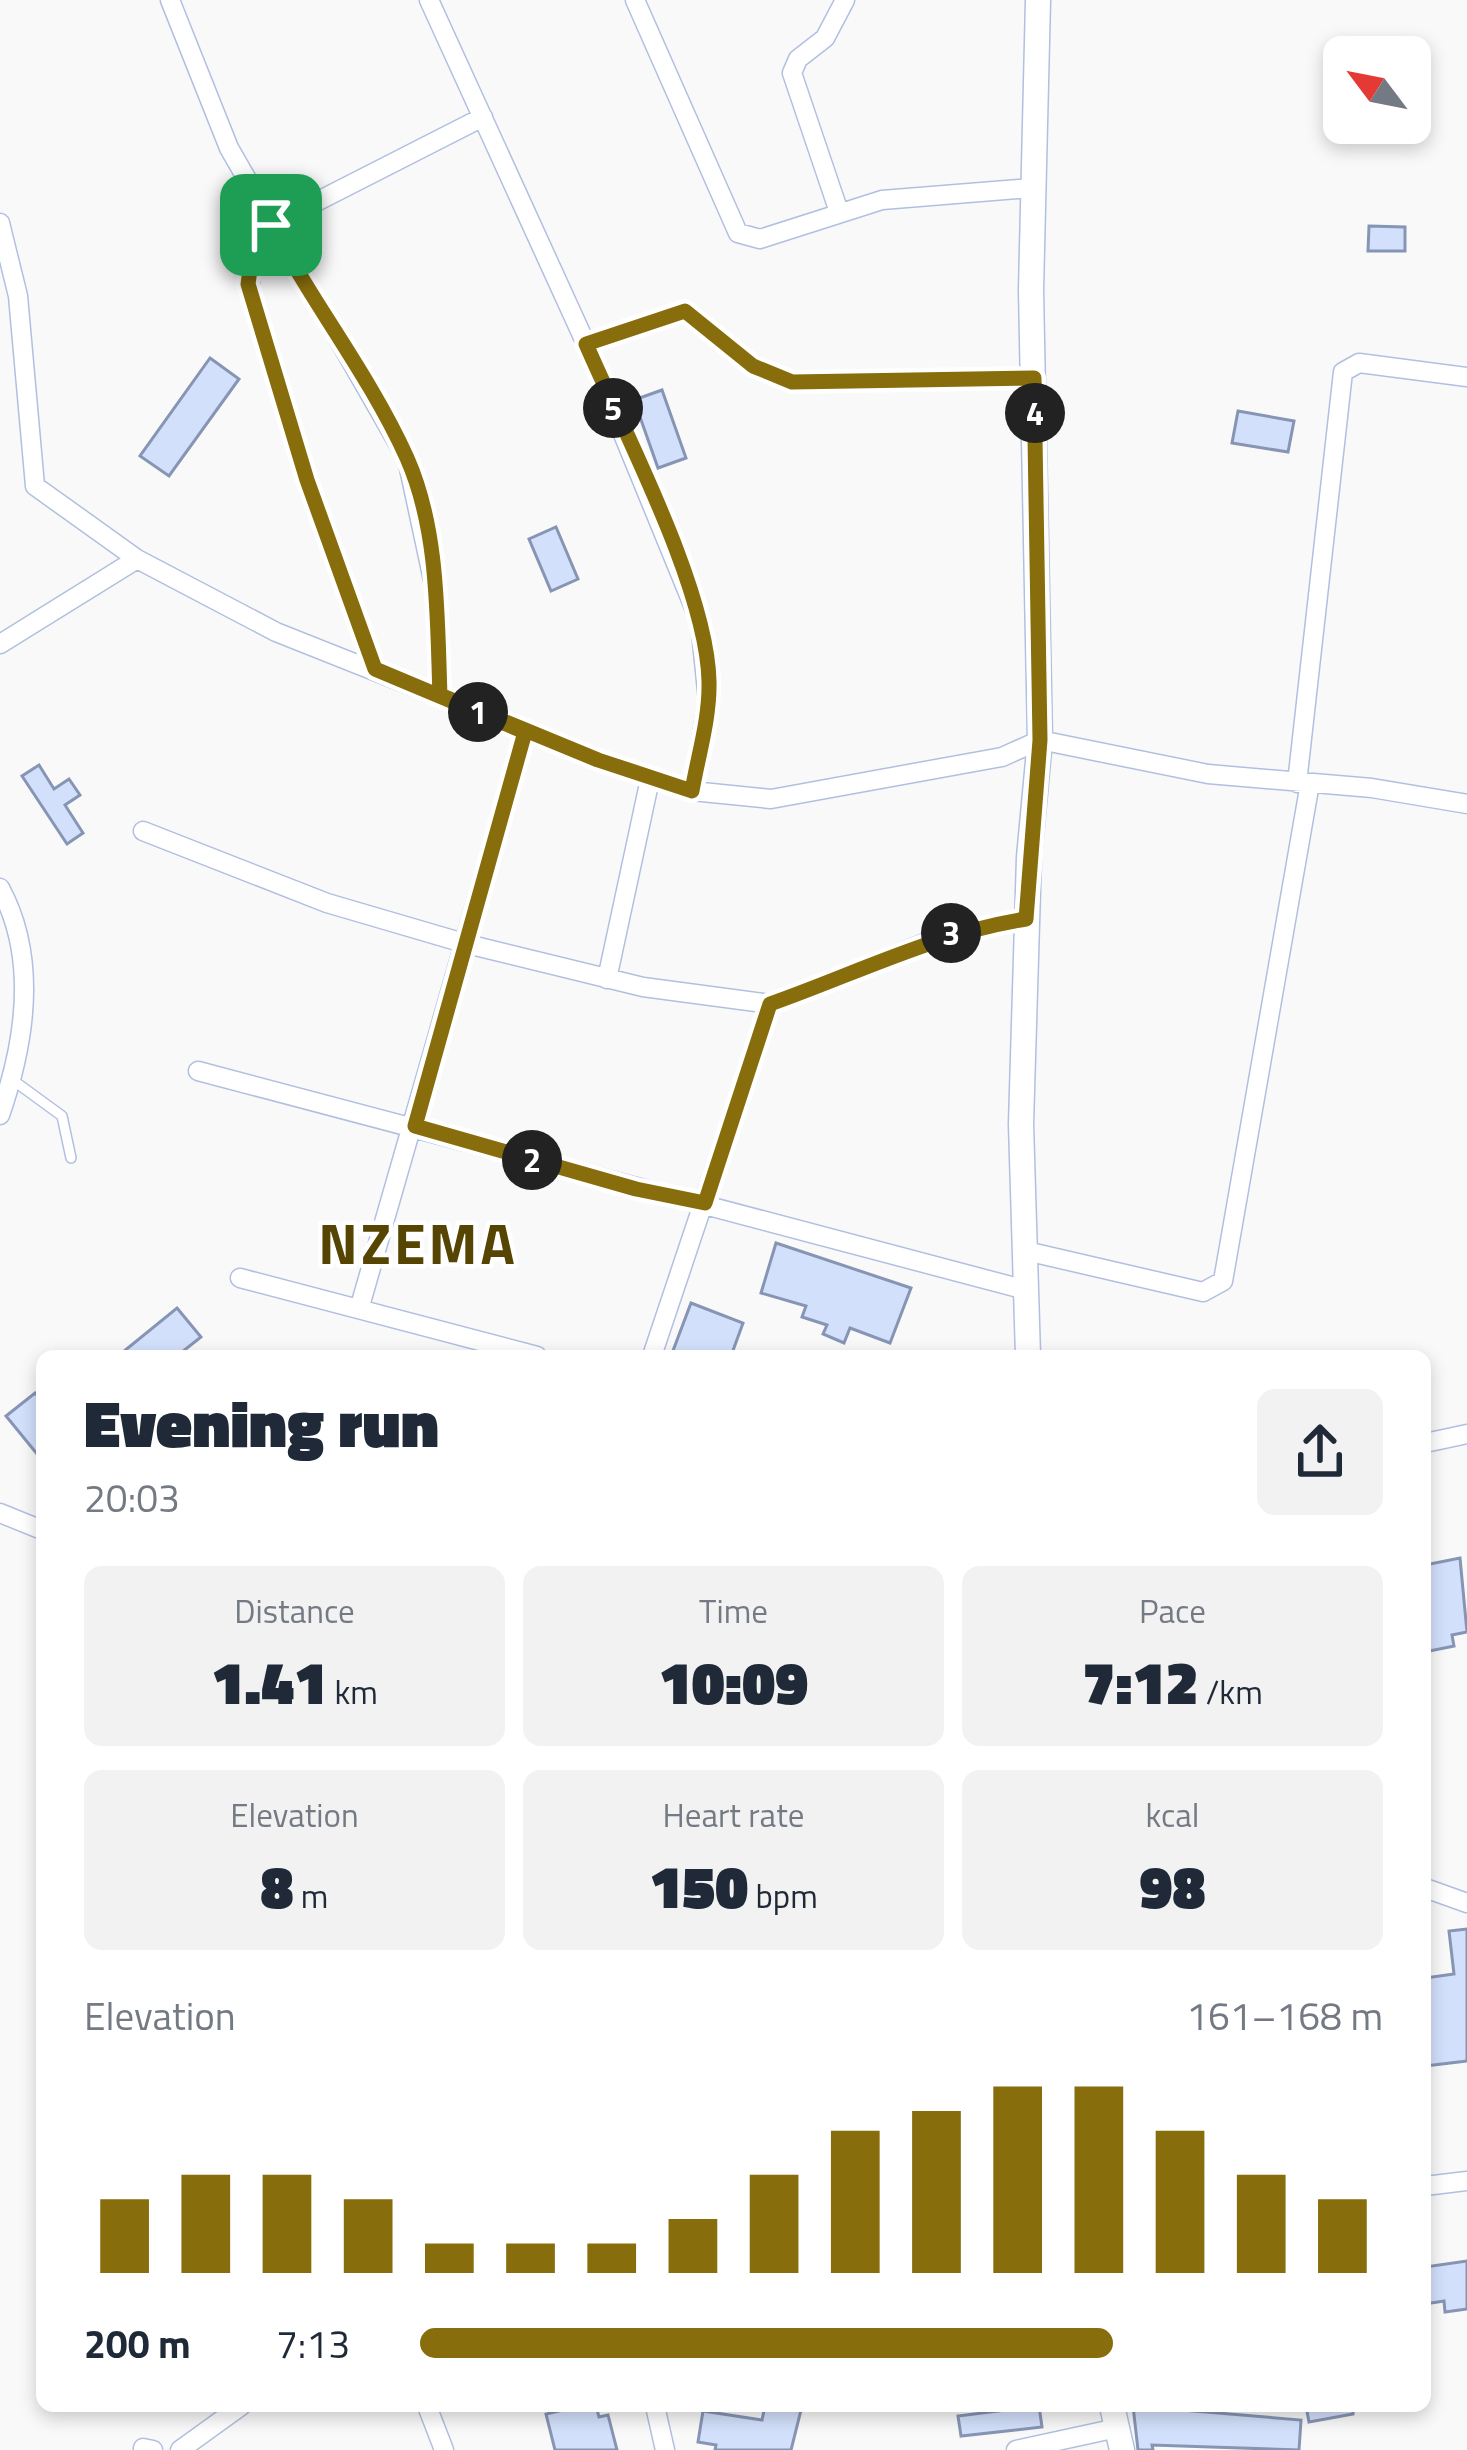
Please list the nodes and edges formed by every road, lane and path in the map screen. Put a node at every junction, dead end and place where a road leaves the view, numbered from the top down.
1 (170, 0) edge
2 (429, 0) edge
3 (635, 0) edge
4 (845, 0) edge
5 (1038, 0) edge
6 (483, 117) junction
7 (1031, 188) junction
8 (839, 212) junction
9 (0, 224) edge
10 (271, 225) junction
11 (586, 344) junction
12 (1467, 377) edge
13 (1034, 378) junction
14 (136, 560) junction
15 (0, 644) edge
16 (375, 669) junction
17 (440, 695) junction
18 (525, 732) junction
19 (1040, 740) junction
20 (650, 778) junction
21 (1304, 783) junction
22 (692, 791) junction
23 (1467, 804) edge
24 (142, 831) dead end
25 (0, 888) edge
26 (1026, 919) junction
27 (467, 944) junction
28 (607, 979) junction
29 (770, 1004) junction
30 (197, 1071) dead end
31 (10, 1078) junction
32 (0, 1115) edge
33 (415, 1126) junction
34 (71, 1158) dead end
35 (705, 1203) junction
36 (1026, 1252) junction
37 (240, 1278) dead end
38 (1026, 1290) junction
39 (360, 1306) junction
40 (516, 1350) edge
41 (654, 1350) edge
42 (1028, 1350) edge
43 (1467, 1434) edge
44 (1431, 1443) edge
45 (0, 1513) edge
46 (36, 1528) edge
47 (1431, 1890) edge
48 (1467, 1903) edge
49 (1467, 2181) edge
50 (1431, 2185) edge
51 (233, 2412) edge
52 (429, 2412) edge
53 (656, 2412) edge
54 (1117, 2428) edge
55 (180, 2450) edge
56 (445, 2450) edge
57 (665, 2450) edge
58 (1016, 2450) edge

1 - 10 street
2 - 6 street
3 - 8 street
4 - 8 street
5 - 7 street
6 - 10 street
6 - 11 street
7 - 8 street
7 - 13 street
9 - 14 street
10 - 16 street
10 - 17 street
11 - 13 street
11 - 22 street
12 - 21 street
13 - 19 street
14 - 15 street
14 - 16 street
16 - 17 street
17 - 18 street
18 - 20 street
18 - 27 street
19 - 21 street
19 - 22 street
19 - 26 street
20 - 22 street
20 - 28 street
21 - 23 street
21 - 36 street
24 - 27 street
25 - 31 street
26 - 29 street
26 - 36 street
27 - 28 street
27 - 33 street
28 - 29 street
29 - 35 street
30 - 33 street
31 - 32 street
31 - 34 lane
33 - 35 street
33 - 39 street
35 - 38 street
35 - 41 street
36 - 38 street
37 - 39 street
38 - 42 street
39 - 40 street
43 - 44 street
45 - 46 street
47 - 48 street
49 - 50 street
51 - 55 street
52 - 56 street
53 - 57 street
54 - 58 street

